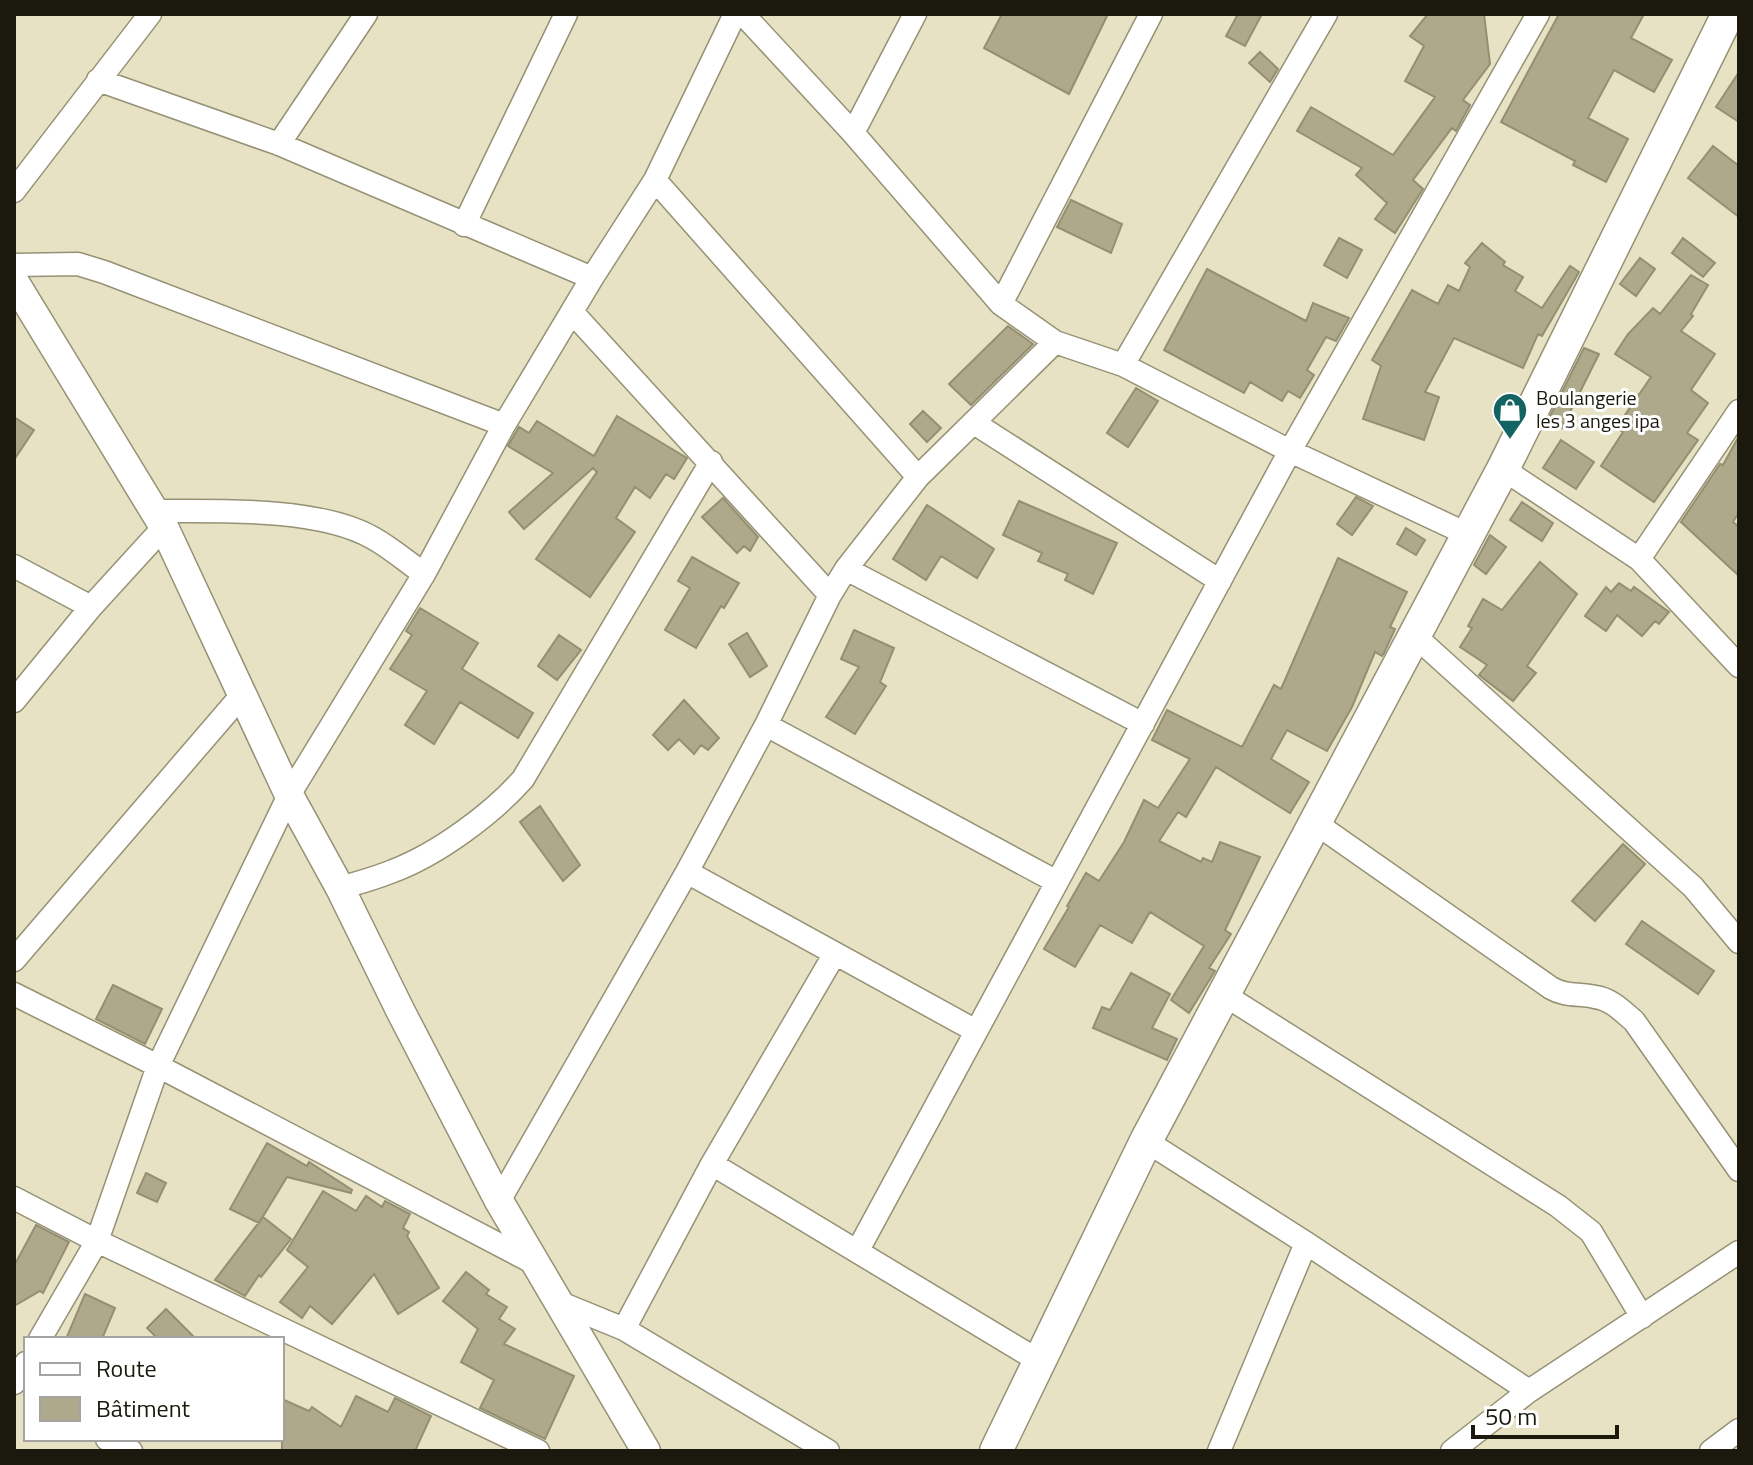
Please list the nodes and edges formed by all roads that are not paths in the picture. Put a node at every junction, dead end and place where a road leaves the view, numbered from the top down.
1 (150, 14) edge
2 (366, 14) edge
3 (566, 14) edge
4 (735, 14) edge
5 (743, 14) edge
6 (915, 14) edge
7 (1151, 14) edge
8 (1326, 14) edge
9 (1538, 14) edge
10 (1728, 14) edge
11 (98, 80) junction
12 (853, 133) junction
13 (279, 144) junction
14 (655, 180) junction
15 (14, 191) edge
16 (464, 225) junction
17 (14, 265) edge
18 (592, 278) junction
19 (14, 281) edge
20 (1001, 304) junction
21 (572, 312) junction
22 (1055, 342) junction
23 (1123, 365) junction
24 (1739, 411) edge
25 (974, 423) junction
26 (504, 425) junction
27 (1290, 451) junction
28 (711, 462) junction
29 (1503, 469) junction
30 (918, 477) junction
31 (159, 519) junction
32 (1469, 535) junction
33 (1639, 559) junction
34 (14, 566) edge
35 (846, 569) junction
36 (424, 574) junction
37 (1220, 581) junction
38 (830, 595) junction
39 (91, 607) junction
40 (1415, 636) junction
41 (1739, 666) edge
42 (241, 696) junction
43 (14, 701) edge
44 (1143, 724) junction
45 (766, 725) junction
46 (289, 795) junction
47 (1314, 822) junction
48 (687, 872) junction
49 (1057, 882) junction
50 (340, 888) junction
51 (1739, 942) edge
52 (834, 955) junction
53 (14, 960) edge
54 (14, 994) edge
55 (1223, 994) junction
56 (976, 1031) junction
57 (158, 1066) junction
58 (1146, 1141) junction
59 (712, 1164) junction
60 (1739, 1170) edge
61 (14, 1198) edge
62 (499, 1201) junction
63 (97, 1241) junction
64 (1306, 1243) junction
65 (858, 1250) junction
66 (1739, 1252) edge
67 (536, 1264) junction
68 (558, 1302) junction
69 (1642, 1317) junction
70 (624, 1329) junction
71 (41, 1337) edge
72 (1039, 1361) junction
73 (1529, 1391) junction
74 (1739, 1430) edge
75 (111, 1441) edge
76 (131, 1451) edge
77 (538, 1451) edge
78 (646, 1451) edge
79 (828, 1451) edge
80 (996, 1451) edge
81 (1219, 1451) edge
82 (1452, 1451) edge
83 (1711, 1451) edge

1 - 11 street
2 - 13 street
3 - 16 street
4 - 14 street
5 - 12 street
6 - 12 street
7 - 20 street
8 - 23 street
9 - 27 street
10 - 29 main road
11 - 13 street
11 - 15 street
12 - 20 street
13 - 16 street
14 - 18 street
14 - 30 street
16 - 18 street
17 - 26 street
18 - 21 street
19 - 31 street
20 - 22 street
21 - 26 street
21 - 28 street
22 - 23 street
22 - 25 street
23 - 27 street
24 - 33 street
25 - 30 street
25 - 37 street
26 - 36 street
27 - 32 street
27 - 37 street
28 - 38 street
28 - 50 street
29 - 32 main road
29 - 33 street
30 - 35 street
31 - 36 street
31 - 39 street
31 - 42 street
32 - 40 main road
33 - 41 street
34 - 39 street
35 - 38 street
35 - 44 street
36 - 46 street
37 - 44 street
38 - 45 street
39 - 43 street
40 - 47 main road
40 - 51 street
42 - 46 street
42 - 53 street
44 - 49 street
45 - 48 street
45 - 49 street
46 - 50 street
46 - 57 street
47 - 55 main road
47 - 60 street
48 - 52 street
48 - 62 street
49 - 56 street
50 - 62 street
52 - 56 street
52 - 59 street
54 - 57 street
55 - 58 main road
55 - 69 street
56 - 65 street
57 - 63 street
57 - 67 street
58 - 64 street
58 - 72 main road
59 - 65 street
59 - 70 street
61 - 63 street
62 - 67 street
63 - 71 street
63 - 77 street
64 - 73 street
64 - 81 street
65 - 72 street
66 - 69 street
67 - 68 street
68 - 70 street
68 - 78 street
69 - 73 street
70 - 79 street
72 - 80 main road
73 - 82 street
74 - 83 street
75 - 76 street

